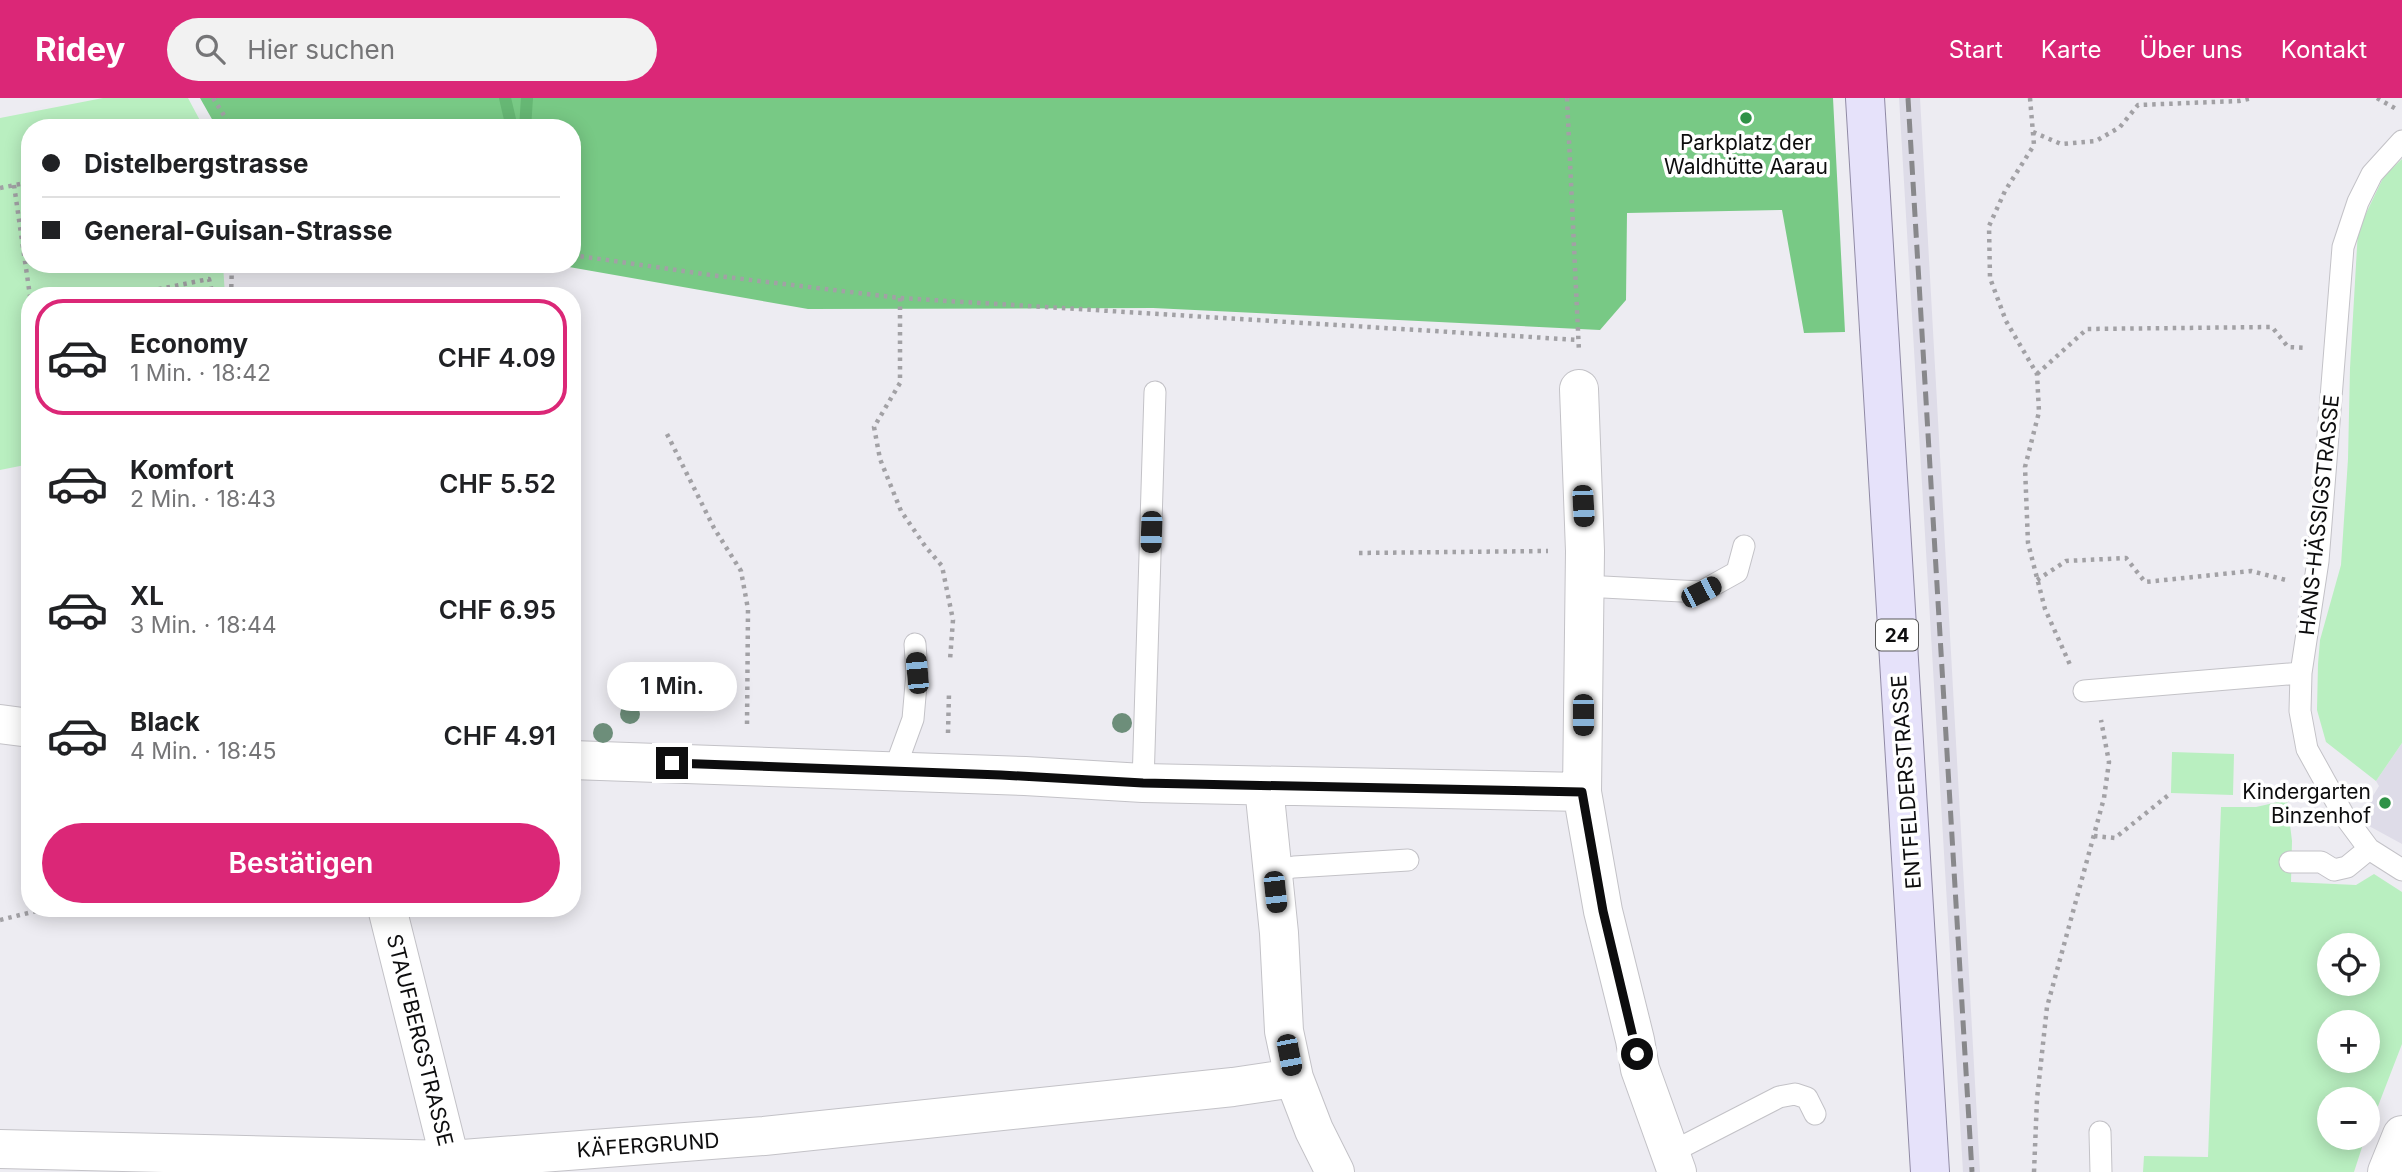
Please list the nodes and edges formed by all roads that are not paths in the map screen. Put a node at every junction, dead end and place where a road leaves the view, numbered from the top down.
1 (1866, 98) edge
2 (2402, 141) edge
3 (1579, 389) road end
4 (1156, 392) dead end
5 (1744, 545) dead end
6 (1584, 569) junction
7 (915, 644) dead end
8 (2301, 673) junction
9 (2084, 691) road end
10 (0, 724) edge
11 (21, 727) edge
12 (581, 760) edge
13 (894, 771) junction
14 (1143, 783) junction
15 (1264, 787) junction
16 (1582, 792) junction
17 (2369, 849) junction
18 (1408, 860) dead end
19 (2290, 862) dead end
20 (2402, 870) edge
21 (1272, 871) junction
22 (389, 917) edge
23 (1294, 1078) junction
24 (1815, 1114) dead end
25 (2100, 1132) dead end
26 (2402, 1135) edge
27 (6, 1157) edge
28 (1674, 1163) edge
29 (451, 1166) edge
30 (1335, 1172) edge
31 (1930, 1172) edge
32 (2101, 1172) edge
33 (2387, 1172) edge

1 - 31 main road, ENTFELDERSTRASSE / 24
2 - 8 lane, HANS-HÄSSIGSTRASSE
3 - 6 street
4 - 14 lane
5 - 6 lane
6 - 16 street
7 - 13 lane
8 - 9 lane
8 - 17 lane, HANS-HÄSSIGSTRASSE
10 - 11 street
12 - 13 street
13 - 14 street
14 - 15 street
15 - 16 street
15 - 21 street
16 - 28 street
17 - 19 lane
17 - 20 lane, HANS-HÄSSIGSTRASSE
18 - 21 lane
21 - 23 street
22 - 29 street, STAUFBERGSTRASSE
23 - 29 street, KÄFERGRUND
23 - 30 street
24 - 28 lane
25 - 32 lane
26 - 33 street
27 - 29 street, KÄFERGRUND

